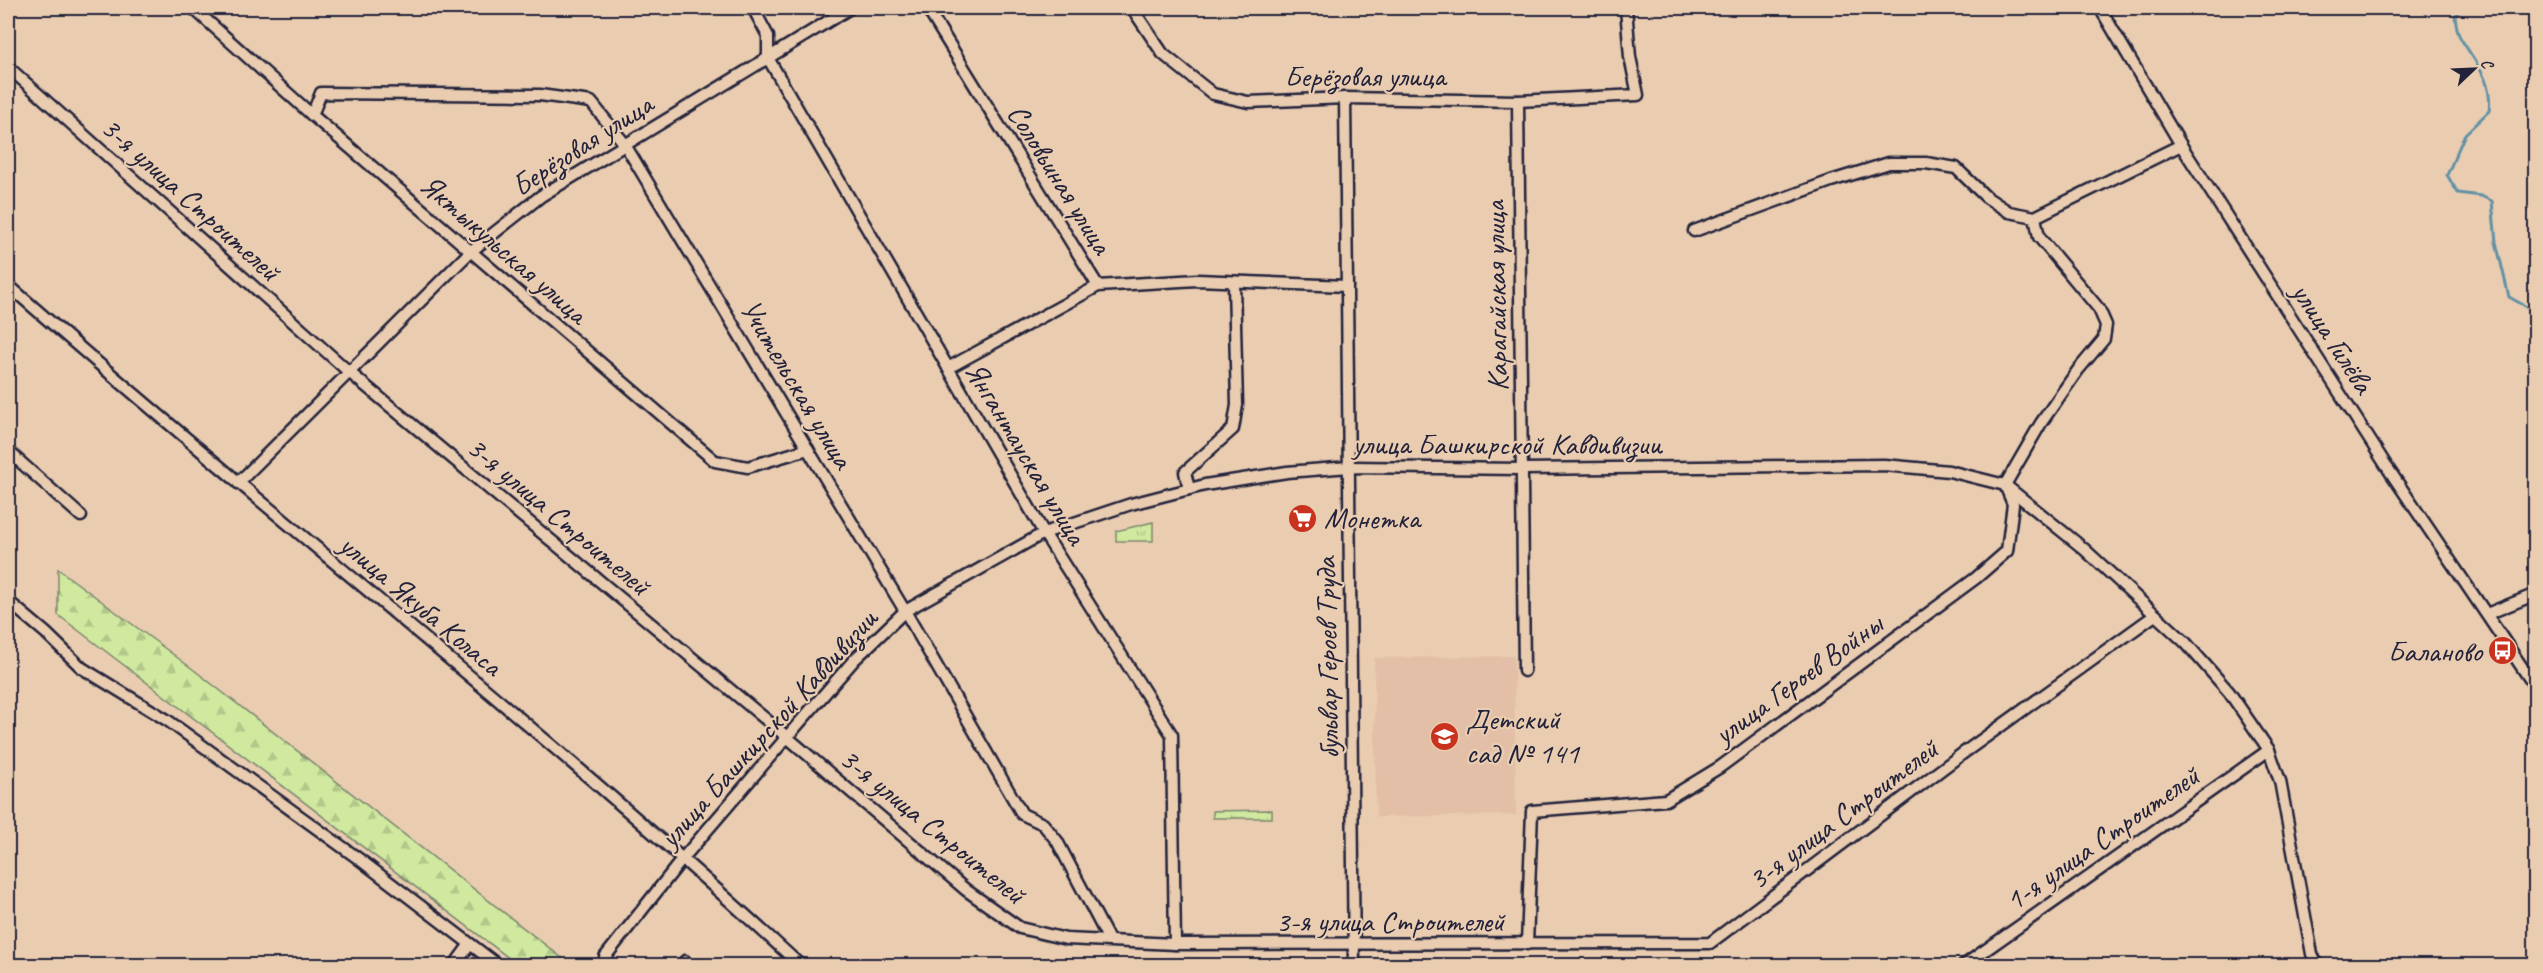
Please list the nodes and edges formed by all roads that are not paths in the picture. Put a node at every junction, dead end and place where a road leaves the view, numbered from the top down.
1 (193, 8) edge
2 (753, 8) edge
3 (849, 8) edge
4 (927, 8) edge
5 (1132, 8) edge
6 (1626, 8) edge
7 (2100, 8) edge
8 (768, 58) junction
9 (8, 67) edge
10 (1345, 98) junction
11 (1518, 101) junction
12 (312, 115) junction
13 (624, 143) junction
14 (2181, 145) junction
15 (2035, 217) junction
16 (1694, 231) dead end
17 (471, 252) junction
18 (1234, 283) junction
19 (8, 285) edge
20 (1098, 286) junction
21 (1347, 286) junction
22 (948, 368) junction
23 (349, 372) junction
24 (808, 449) junction
25 (8, 451) edge
26 (1349, 467) junction
27 (1522, 469) junction
28 (238, 483) junction
29 (2005, 485) junction
30 (1189, 489) junction
31 (81, 516) dead end
32 (1044, 533) junction
33 (2535, 594) edge
34 (8, 601) edge
35 (905, 611) junction
36 (2487, 614) junction
37 (2155, 615) junction
38 (1524, 671) dead end
39 (2535, 688) edge
40 (787, 737) junction
41 (2270, 750) junction
42 (684, 857) junction
43 (1109, 940) junction
44 (470, 944) junction
45 (1175, 944) junction
46 (1354, 945) junction
47 (1527, 945) junction
48 (454, 966) edge
49 (499, 966) edge
50 (605, 966) edge
51 (801, 966) edge
52 (1354, 966) edge
53 (1963, 966) edge
54 (2318, 966) edge

1 - 12 street, Яктыкульская улица
2 - 8 street, Янгантауская улица
3 - 8 street, Берёзовая улица
4 - 20 street, Соловьиная улица
5 - 10 street, Берёзовая улица
6 - 11 street, Берёзовая улица
7 - 14 street, улица Гилёва
8 - 13 street, Берёзовая улица
8 - 22 street, Янгантауская улица
9 - 23 street, 3-я улица Строителей
10 - 11 street, Берёзовая улица
10 - 21 street, бульвар Героев Труда
11 - 27 street, Карагайская улица
12 - 13 street, Учительская улица
12 - 17 street, Яктыкульская улица
13 - 17 street, Берёзовая улица
13 - 24 street, Учительская улица
14 - 15 street
14 - 36 street, улица Гилёва
15 - 16 street
15 - 29 street
17 - 23 street, Берёзовая улица
17 - 24 street, Яктыкульская улица
18 - 20 street, Соловьиная улица
18 - 21 street, Соловьиная улица
18 - 30 street
19 - 28 street, улица Якуба Коласа
20 - 22 street
21 - 26 street, бульвар Героев Труда
22 - 32 street, Янгантауская улица
23 - 28 street, Берёзовая улица
23 - 40 street, 3-я улица Строителей
24 - 35 street, Учительская улица
25 - 31 street
26 - 27 street, улица Башкирской Кавдивизии
26 - 30 street, улица Башкирской Кавдивизии
26 - 46 street, бульвар Героев Труда
27 - 29 street, улица Башкирской Кавдивизии
27 - 38 street, Карагайская улица
28 - 42 street, улица Якуба Коласа
29 - 37 street, улица Башкирской Кавдивизии
29 - 47 street, улица Героев Войны
30 - 32 street, улица Башкирской Кавдивизии
32 - 35 street, улица Башкирской Кавдивизии
32 - 45 street, Янгантауская улица
33 - 36 street
34 - 44 street
35 - 40 street, улица Башкирской Кавдивизии
35 - 43 street, Учительская улица
36 - 39 street, улица Гилёва
37 - 41 street, улица Башкирской Кавдивизии
37 - 47 street, 3-я улица Строителей
40 - 42 street, улица Башкирской Кавдивизии
40 - 43 street, 3-я улица Строителей
41 - 53 street, 1-я улица Строителей
41 - 54 street, улица Башкирской Кавдивизии
42 - 50 street, улица Башкирской Кавдивизии
42 - 51 street, улица Якуба Коласа
43 - 45 street, 3-я улица Строителей
44 - 48 street
44 - 49 street
45 - 46 street, 3-я улица Строителей
46 - 47 street, 3-я улица Строителей
46 - 52 street, бульвар Героев Труда

